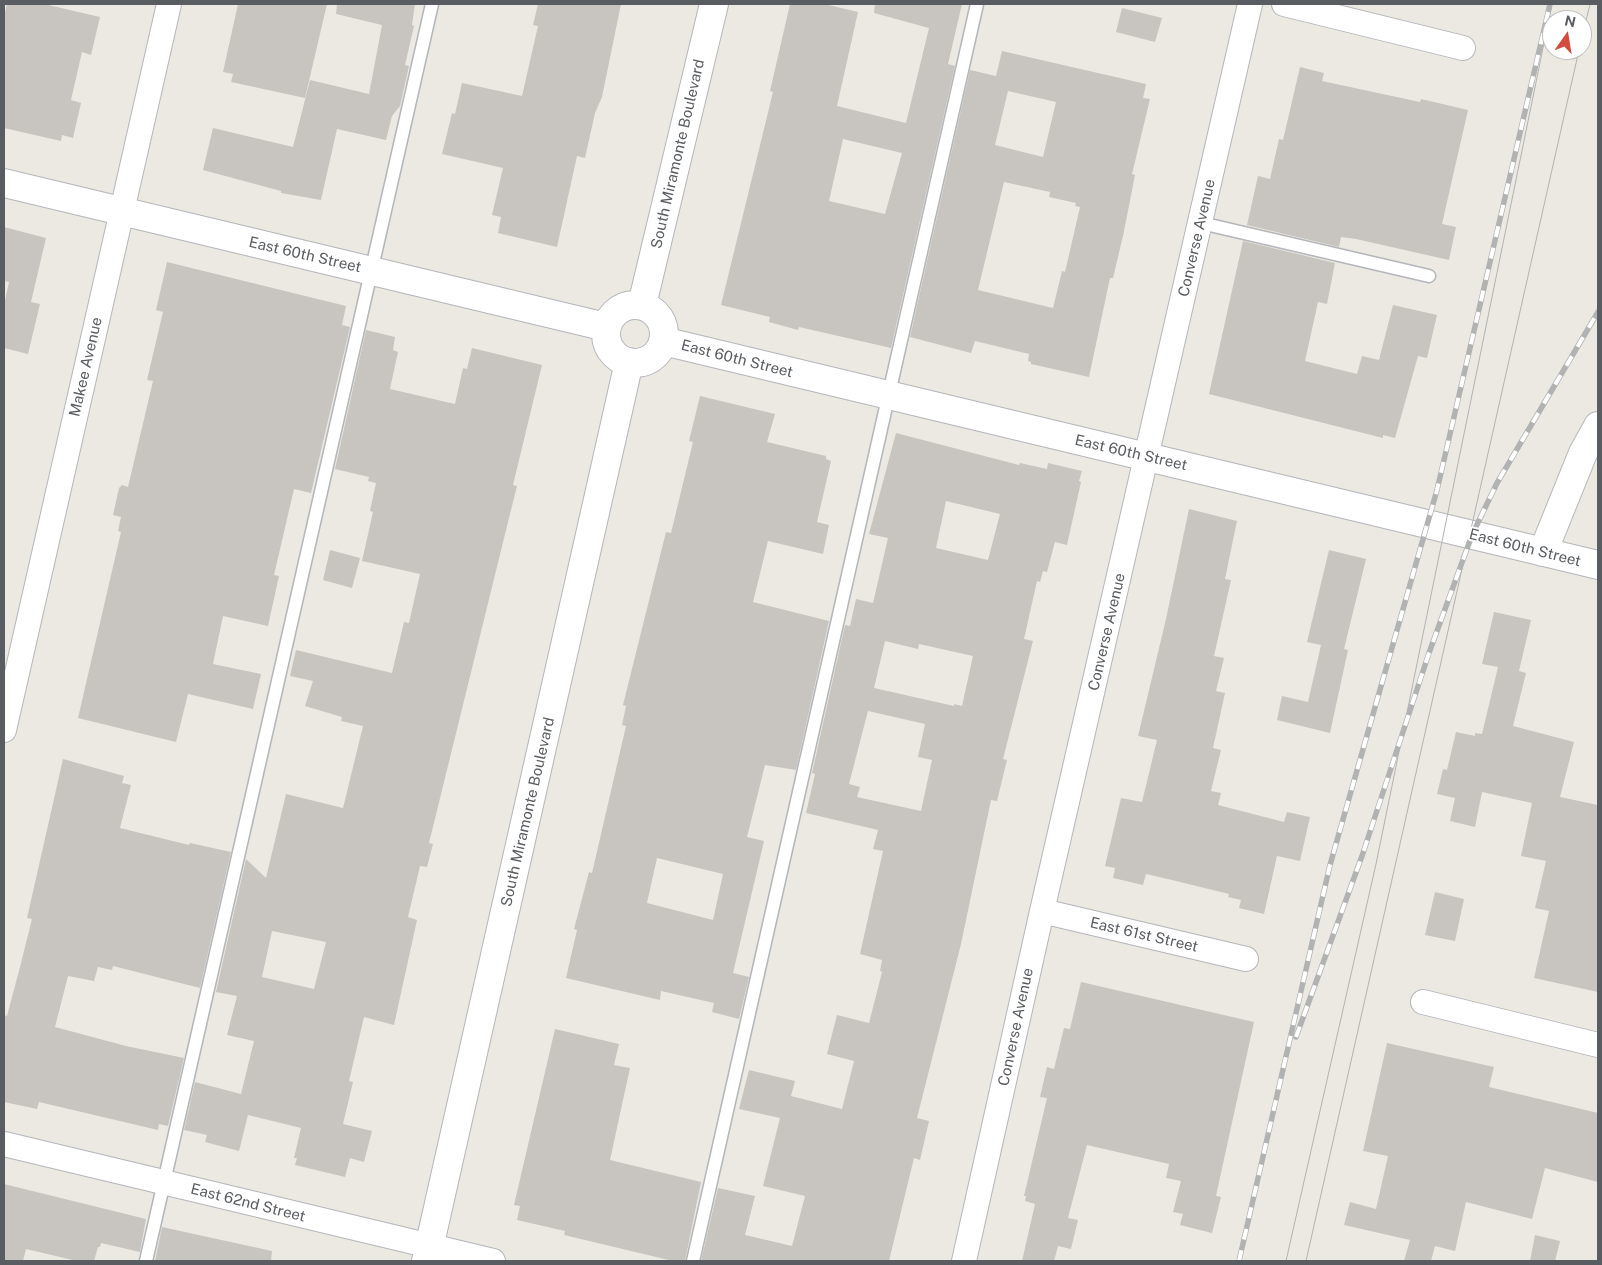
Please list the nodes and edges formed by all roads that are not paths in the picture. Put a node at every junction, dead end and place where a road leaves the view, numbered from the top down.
1 (169, 4) edge
2 (432, 4) edge
3 (714, 4) edge
4 (978, 4) edge
5 (1250, 4) edge
6 (1284, 4) edge
7 (1463, 48) dead end
8 (4, 183) edge
9 (121, 211) junction
10 (1201, 223) junction
11 (372, 271) junction
12 (1429, 276) dead end
13 (642, 305) junction
14 (606, 327) junction
15 (663, 341) junction
16 (629, 362) junction
17 (890, 396) junction
18 (1598, 426) edge
19 (1147, 457) junction
20 (1543, 552) junction
21 (1598, 565) edge
22 (4, 730) edge
23 (1042, 911) junction
24 (1246, 959) dead end
25 (1423, 1002) dead end
26 (1598, 1045) edge
27 (4, 1144) edge
28 (164, 1182) junction
29 (428, 1254) edge
30 (146, 1261) edge
31 (493, 1261) edge
32 (693, 1261) edge
33 (964, 1261) edge

1 - 9 street, Makee Avenue
2 - 11 lane
3 - 13 street, South Miramonte Boulevard
4 - 17 lane
5 - 10 street, Converse Avenue
6 - 7 street
8 - 9 street, East 60th Street
9 - 11 street, East 60th Street
9 - 22 street, Makee Avenue
10 - 12 lane
10 - 19 street, Converse Avenue
11 - 14 street, East 60th Street
11 - 28 lane
13 - 14 street
13 - 15 street
14 - 16 street
15 - 16 street
15 - 17 street, East 60th Street
16 - 29 street, South Miramonte Boulevard
17 - 19 street, East 60th Street
17 - 32 lane
18 - 20 street
19 - 20 street, East 60th Street
19 - 23 street, Converse Avenue
20 - 21 street, East 60th Street
23 - 24 street, East 61st Street
23 - 33 street, Converse Avenue
25 - 26 street
27 - 28 street, East 62nd Street
28 - 29 street, East 62nd Street
28 - 30 lane
29 - 31 street, East 62nd Street

